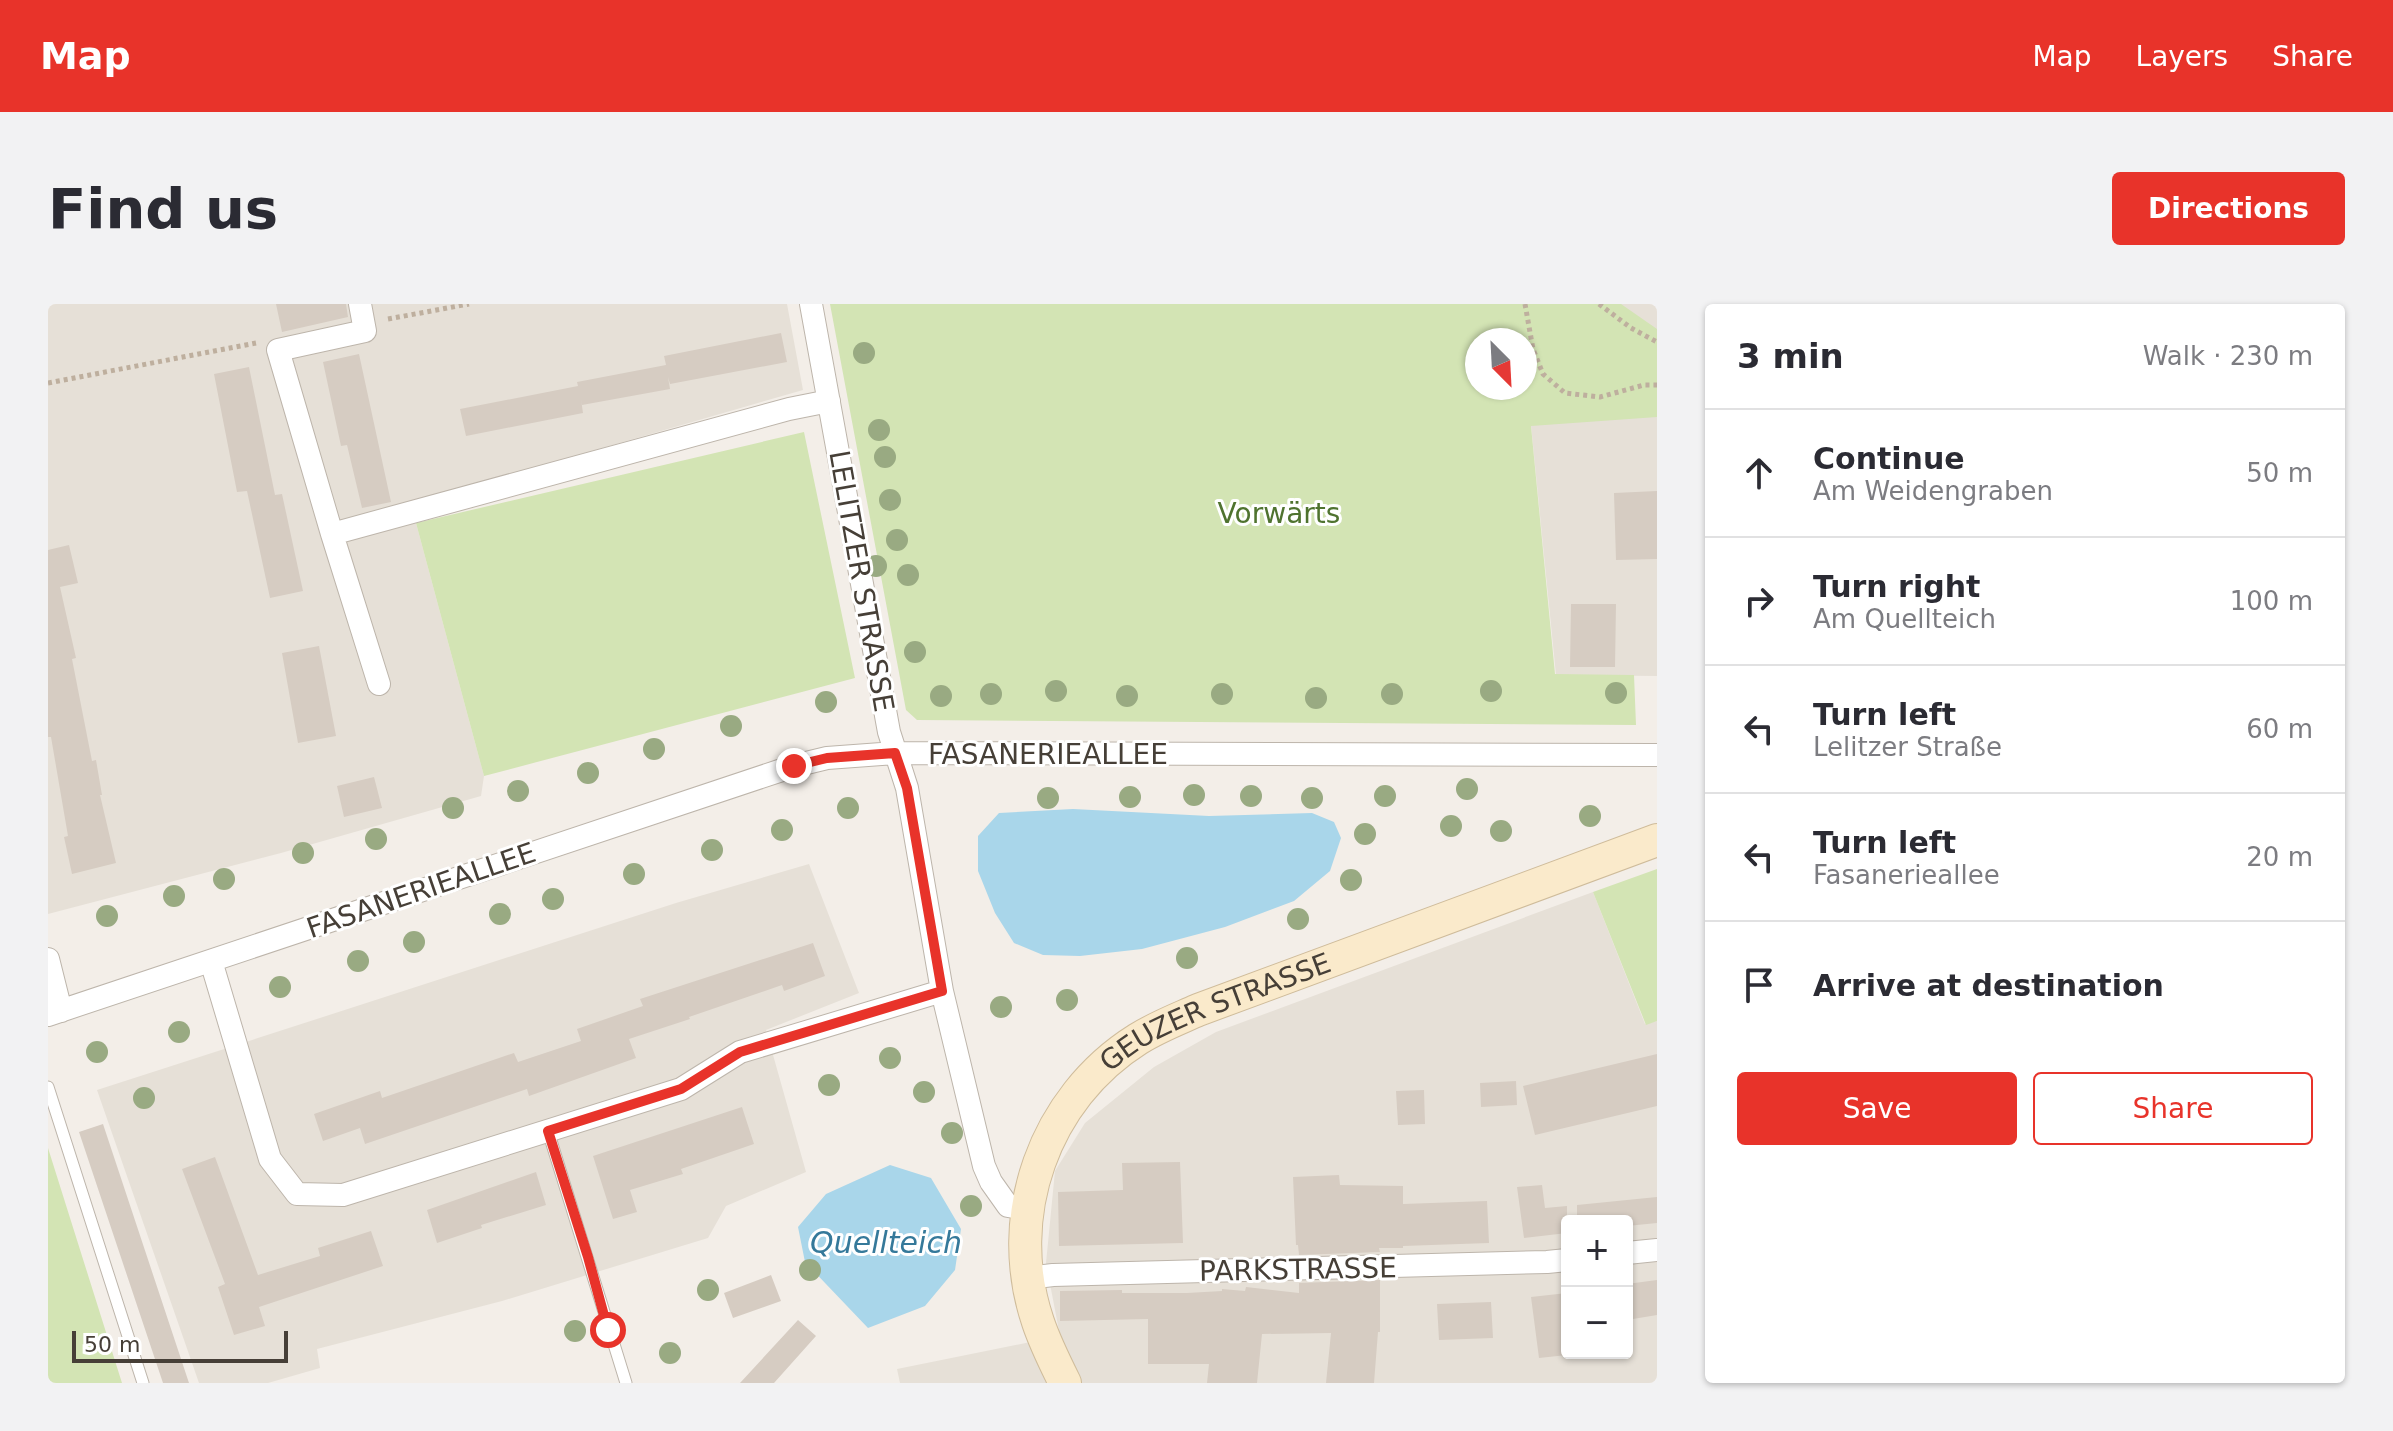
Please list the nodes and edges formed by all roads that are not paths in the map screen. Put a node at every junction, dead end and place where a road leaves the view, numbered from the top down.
1 (811, 304) edge
2 (362, 314) edge
3 (829, 401) junction
4 (332, 534) junction
5 (379, 684) dead end
6 (895, 753) junction
7 (1657, 755) edge
8 (1657, 840) edge
9 (48, 959) edge
10 (211, 961) junction
11 (942, 991) junction
12 (55, 1013) edge
13 (48, 1087) edge
14 (548, 1131) junction
15 (1026, 1209) junction
16 (1657, 1250) edge
17 (1633, 1252) edge
18 (1561, 1260) edge
19 (1028, 1278) junction
20 (143, 1383) edge
21 (626, 1383) edge
22 (1065, 1383) edge

1 - 3 street, LELITZER STRASSE
2 - 4 street
3 - 4 street
3 - 6 street, LELITZER STRASSE
4 - 5 street
6 - 7 street, FASANERIEALLEE
6 - 10 street, FASANERIEALLEE
6 - 11 street, LELITZER STRASSE
8 - 15 main road, GEUZER STRASSE
9 - 12 street
10 - 12 street, FASANERIEALLEE
10 - 14 street
11 - 14 street
11 - 15 street, LELITZER STRASSE
13 - 20 lane
14 - 21 lane
15 - 19 main road, GEUZER STRASSE
16 - 17 street
18 - 19 street, PARKSTRASSE
19 - 22 main road, GEUZER STRASSE

